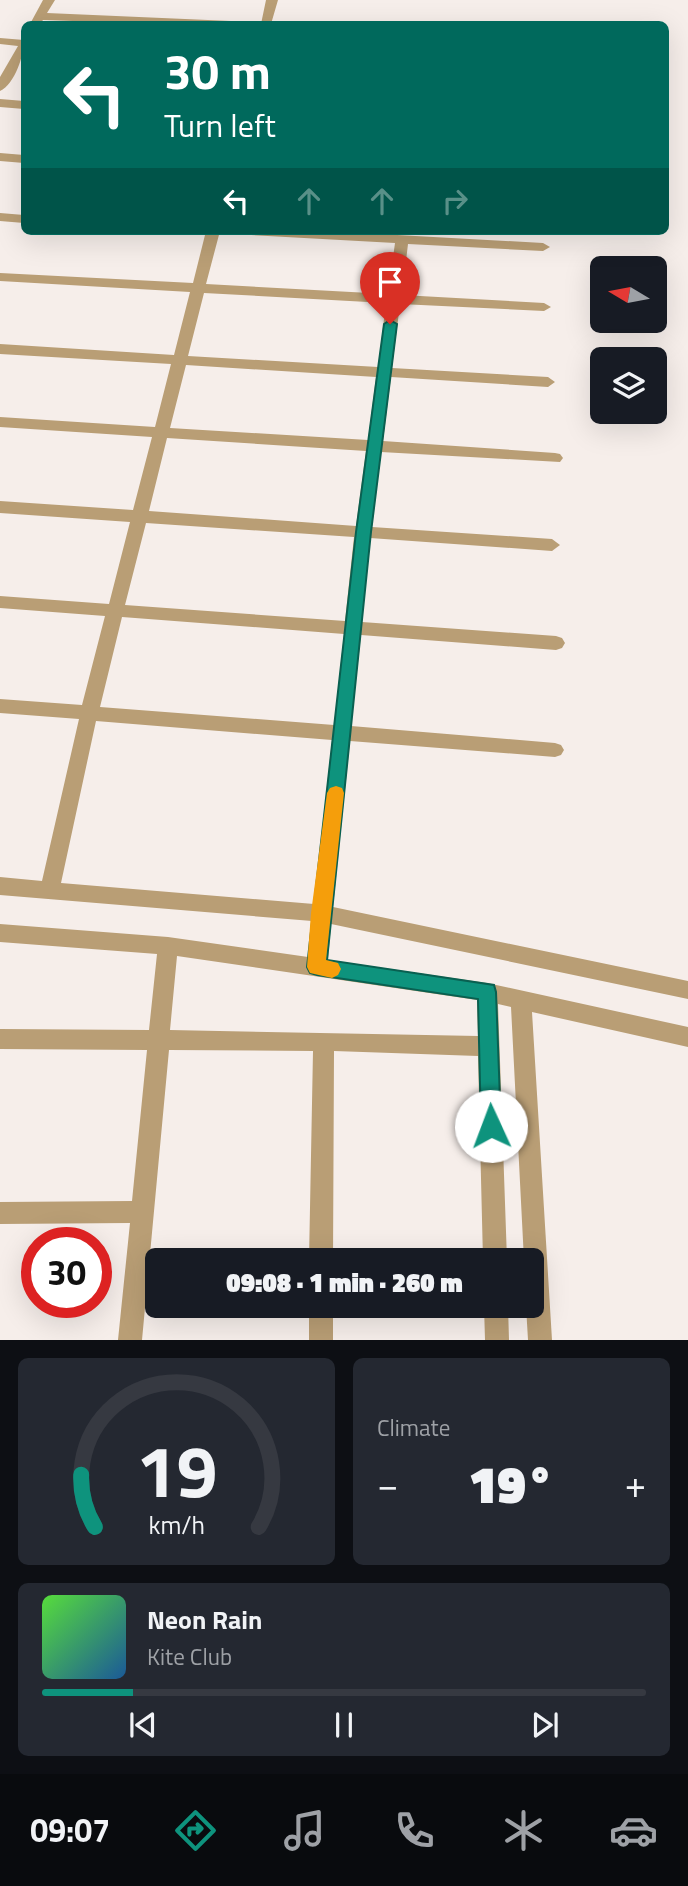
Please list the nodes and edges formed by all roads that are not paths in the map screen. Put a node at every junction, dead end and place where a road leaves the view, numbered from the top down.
1 (49, 0) edge
2 (272, 0) edge
3 (37, 20) edge
4 (86, 21) edge
5 (266, 21) edge
6 (0, 41) edge
7 (21, 49) edge
8 (21, 53) edge
9 (0, 87) edge
10 (0, 103) edge
11 (21, 104) edge
12 (0, 157) edge
13 (21, 159) edge
14 (0, 217) edge
15 (21, 219) edge
16 (211, 235) edge
17 (326, 235) edge
18 (402, 239) junction
19 (542, 247) dead end
20 (0, 277) edge
21 (198, 290) junction
22 (393, 300) junction
23 (544, 307) dead end
24 (0, 349) edge
25 (180, 359) junction
26 (384, 372) junction
27 (548, 382) dead end
28 (0, 422) edge
29 (162, 432) junction
30 (374, 446) junction
31 (555, 458) dead end
32 (0, 507) edge
33 (140, 517) junction
34 (363, 532) junction
35 (552, 545) dead end
36 (0, 602) edge
37 (116, 611) junction
38 (355, 628) junction
39 (556, 643) dead end
40 (0, 706) edge
41 (89, 713) junction
42 (344, 732) junction
43 (555, 750) dead end
44 (0, 886) edge
45 (50, 890) junction
46 (320, 913) junction
47 (0, 933) edge
48 (168, 946) junction
49 (317, 967) junction
50 (688, 990) edge
51 (487, 992) junction
52 (521, 1000) junction
53 (688, 1037) edge
54 (0, 1039) edge
55 (159, 1040) junction
56 (324, 1041) junction
57 (489, 1046) junction
58 (142, 1212) junction
59 (0, 1213) edge
60 (321, 1248) edge
61 (495, 1248) edge
62 (321, 1318) edge
63 (496, 1318) edge
64 (130, 1340) edge
65 (320, 1340) edge
66 (497, 1340) edge
67 (540, 1340) edge

1 - 3 street
2 - 5 street
3 - 4 street
6 - 7 street
8 - 9 street
10 - 11 street
12 - 13 street
14 - 15 street
16 - 21 street
17 - 18 street
18 - 19 street
18 - 22 street
20 - 21 street
21 - 22 street
21 - 25 street
22 - 23 street
22 - 26 street
24 - 25 street
25 - 26 street
25 - 29 street
26 - 27 street
26 - 30 street
28 - 29 street
29 - 30 street
29 - 33 street
30 - 31 street
30 - 34 street
32 - 33 street
33 - 34 street
33 - 37 street
34 - 35 street
34 - 38 street
36 - 37 street
37 - 38 street
37 - 41 street
38 - 39 street
38 - 42 street
40 - 41 street
41 - 42 street
41 - 45 street
42 - 43 street
42 - 46 street
44 - 45 street
45 - 46 street
46 - 49 street
46 - 50 street
47 - 48 street
48 - 49 street
48 - 55 street
49 - 51 street
51 - 52 street
51 - 57 street
52 - 53 street
52 - 67 street
54 - 55 street
55 - 56 street
55 - 58 street
56 - 57 street
56 - 60 street
57 - 61 street
58 - 59 street
58 - 64 street
62 - 65 street
63 - 66 street

